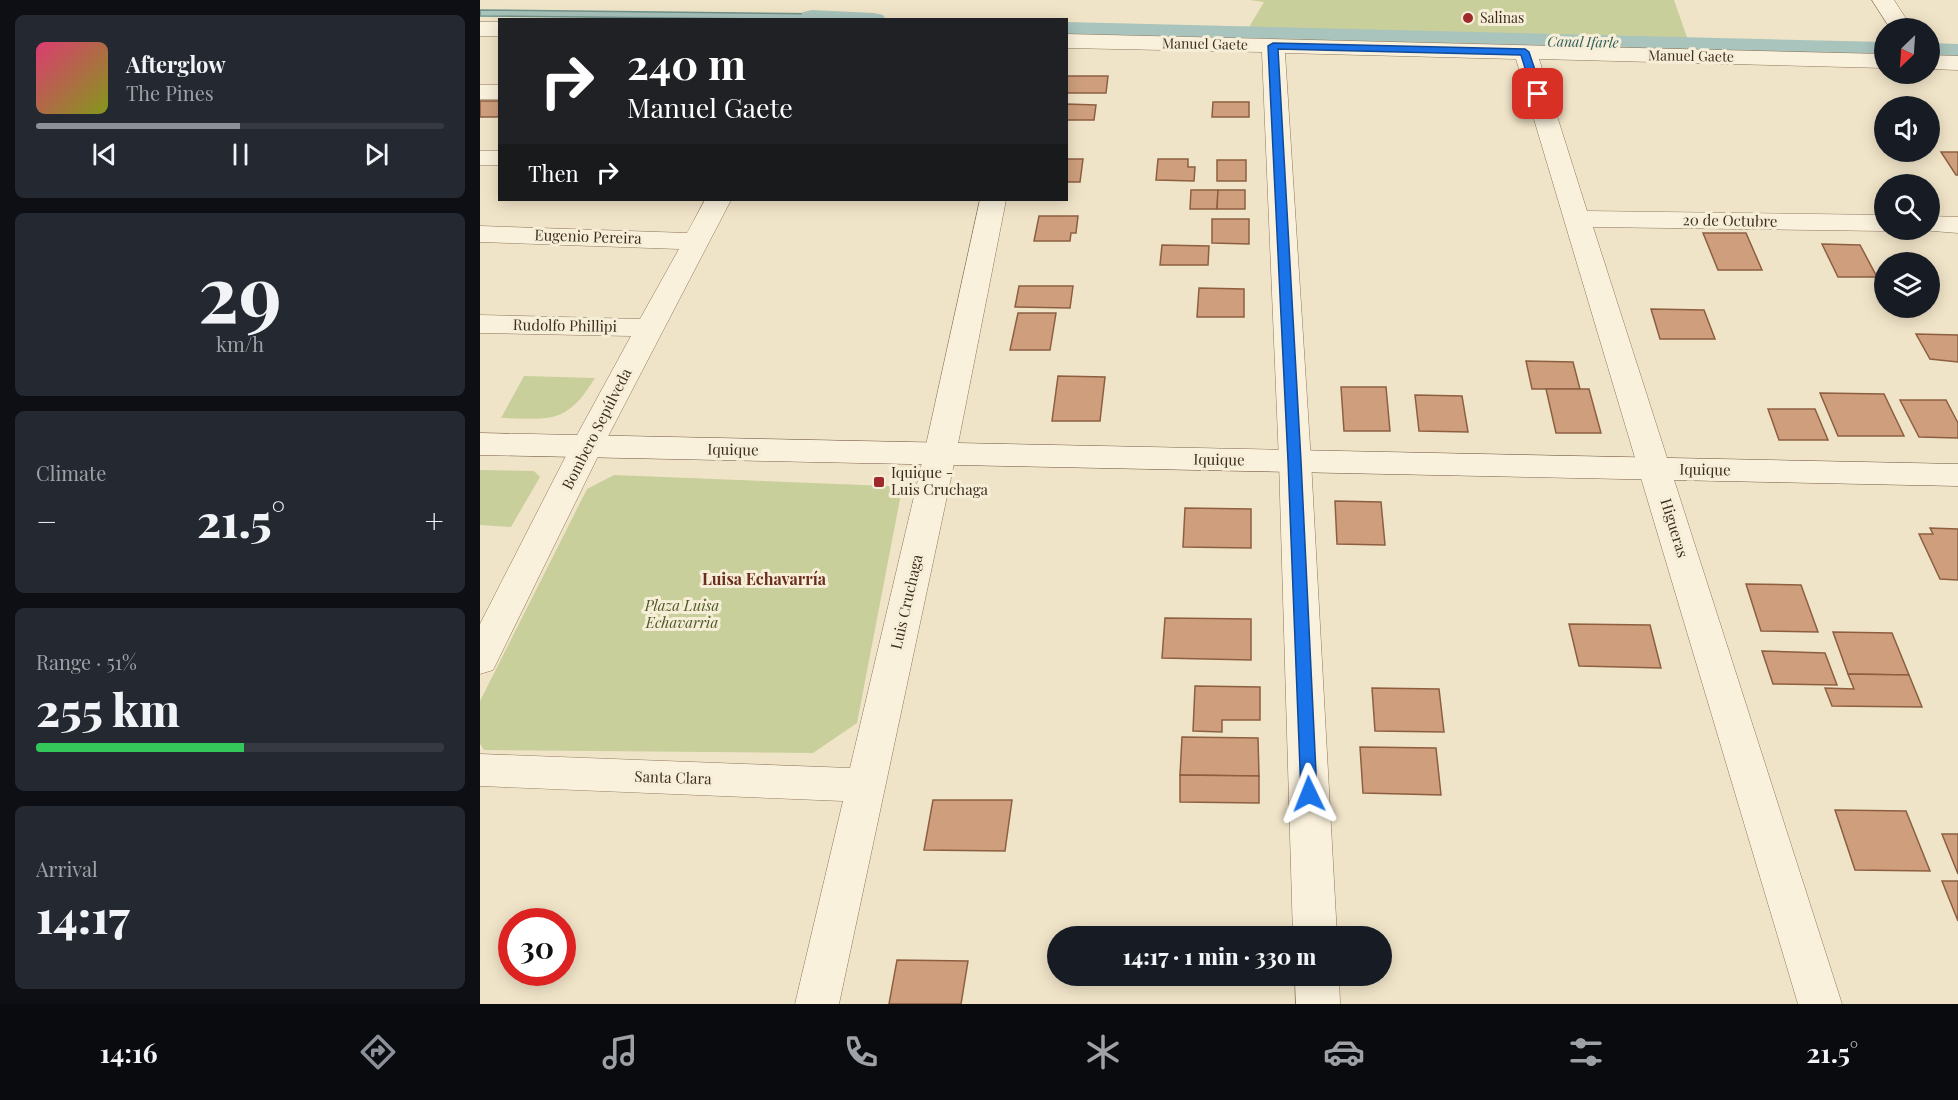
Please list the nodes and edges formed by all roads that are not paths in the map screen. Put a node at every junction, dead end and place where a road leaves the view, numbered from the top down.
1 (1882, 0) edge
2 (1894, 18) edge
3 (480, 29) edge
4 (498, 29) edge
5 (1068, 41) edge
6 (1273, 46) junction
7 (1525, 52) junction
8 (1874, 61) edge
9 (480, 92) edge
10 (498, 92) edge
11 (480, 158) edge
12 (498, 158) edge
13 (717, 201) edge
14 (993, 201) edge
15 (1577, 219) junction
16 (1874, 223) edge
17 (1940, 224) edge
18 (1958, 225) edge
19 (480, 234) edge
20 (696, 240) junction
21 (480, 324) edge
22 (650, 328) junction
23 (480, 444) edge
24 (587, 446) junction
25 (940, 454) junction
26 (1295, 461) junction
27 (1656, 469) junction
28 (1958, 475) edge
29 (494, 604) edge
30 (480, 660) edge
31 (480, 770) edge
32 (866, 785) junction
33 (1315, 926) edge
34 (1317, 986) edge
35 (817, 1004) edge
36 (1318, 1004) edge
37 (1820, 1004) edge

1 - 2 street
3 - 4 street
5 - 6 street, Manuel Gaete
6 - 7 street, Manuel Gaete
6 - 26 street
7 - 8 street, Manuel Gaete
7 - 15 street, Higueras
9 - 10 street
11 - 12 street
13 - 20 street, Bombero Sepúlveda
14 - 25 street, Luis Cruchaga
15 - 16 street, 20 de Octubre
15 - 27 street, Higueras
17 - 18 street
19 - 20 street, Eugenio Pereira
20 - 22 street, Bombero Sepúlveda
21 - 22 street, Rudolfo Phillipi
22 - 24 street, Bombero Sepúlveda
23 - 24 street, Iquique
24 - 25 street, Iquique
24 - 29 street, Bombero Sepúlveda
25 - 26 street, Iquique
25 - 32 street, Luis Cruchaga
26 - 27 street, Iquique
26 - 33 street
27 - 28 street, Iquique
27 - 37 street, Higueras
29 - 30 street, Bombero Sepúlveda
31 - 32 street, Santa Clara
32 - 35 street, Luis Cruchaga
34 - 36 street

